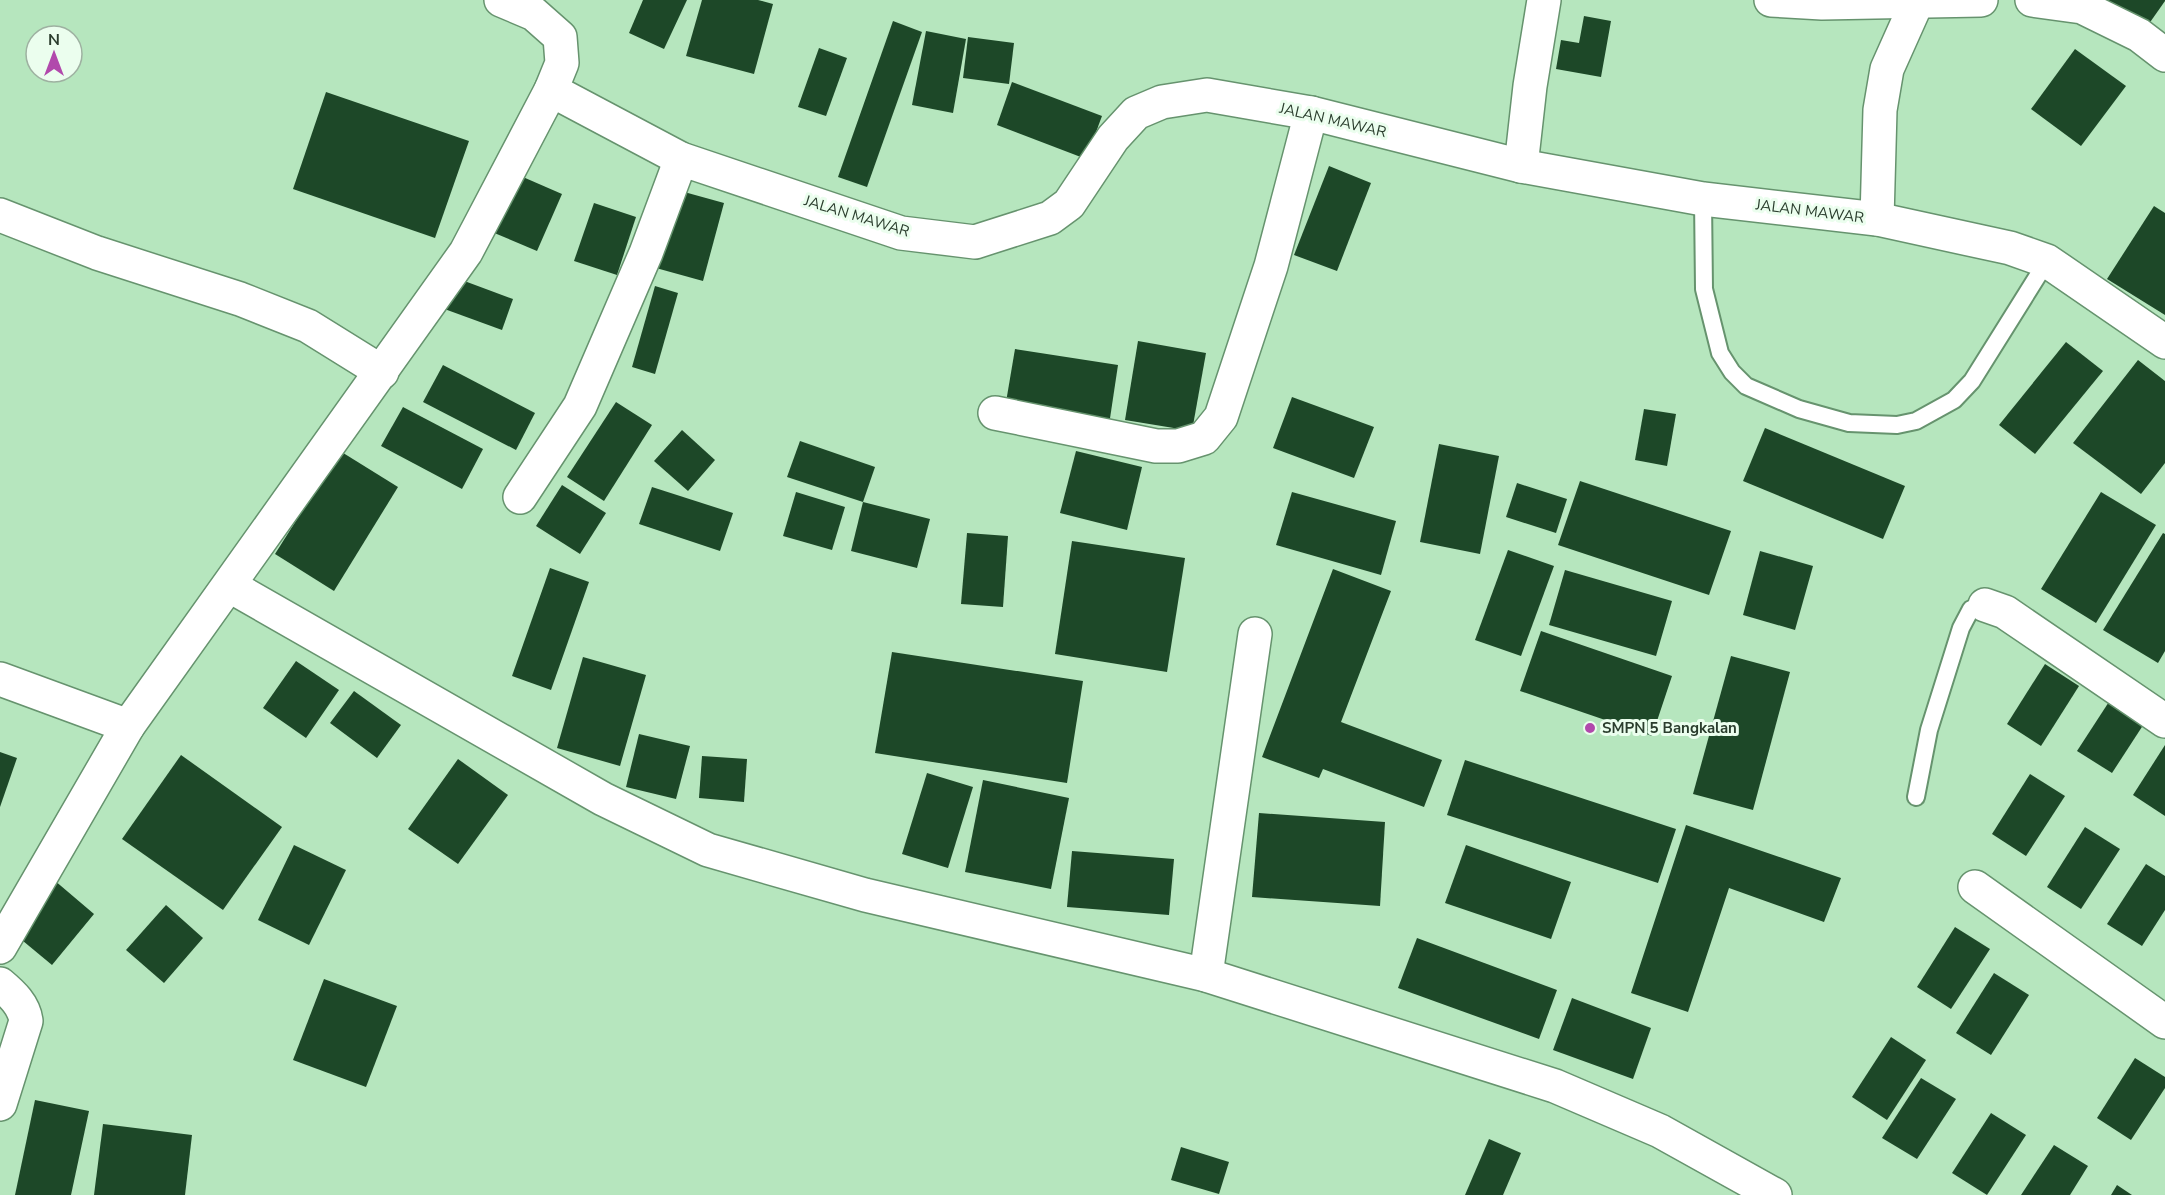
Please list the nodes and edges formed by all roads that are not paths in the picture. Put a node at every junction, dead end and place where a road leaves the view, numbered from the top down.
1 (501, 0) edge
2 (1544, 0) edge
3 (1782, 0) edge
4 (1981, 0) edge
5 (2032, 0) edge
6 (1917, 2) edge
7 (2165, 55) edge
8 (551, 90) junction
9 (1311, 113) junction
10 (681, 159) junction
11 (1521, 166) junction
12 (1703, 199) junction
13 (0, 214) edge
14 (1877, 219) junction
15 (2047, 261) junction
16 (2165, 342) edge
17 (382, 372) junction
18 (995, 412) dead end
19 (520, 497) dead end
20 (230, 586) junction
21 (1985, 605) joint
22 (1255, 634) dead end
23 (0, 679) edge
24 (2165, 721) edge
25 (128, 726) junction
26 (1916, 797) dead end
27 (1975, 887) dead end
28 (0, 947) edge
29 (1206, 975) junction
30 (0, 984) edge
31 (2165, 1022) edge
32 (0, 1104) edge
33 (1775, 1195) edge

1 - 8 street
2 - 11 street
3 - 6 street
4 - 6 street
5 - 7 street
6 - 14 street
8 - 10 street, JALAN MAWAR
8 - 17 street
9 - 10 street, JALAN MAWAR
9 - 11 street, JALAN MAWAR
9 - 18 street
10 - 19 street
11 - 12 street, JALAN MAWAR
12 - 14 street, JALAN MAWAR
12 - 15 lane
13 - 17 street
14 - 15 street, JALAN MAWAR
15 - 16 street, JALAN MAWAR
17 - 20 street
20 - 25 street
20 - 29 street
21 - 24 street
21 - 26 lane
22 - 29 street
23 - 25 street
25 - 28 street
27 - 31 street
29 - 33 street
30 - 32 street

